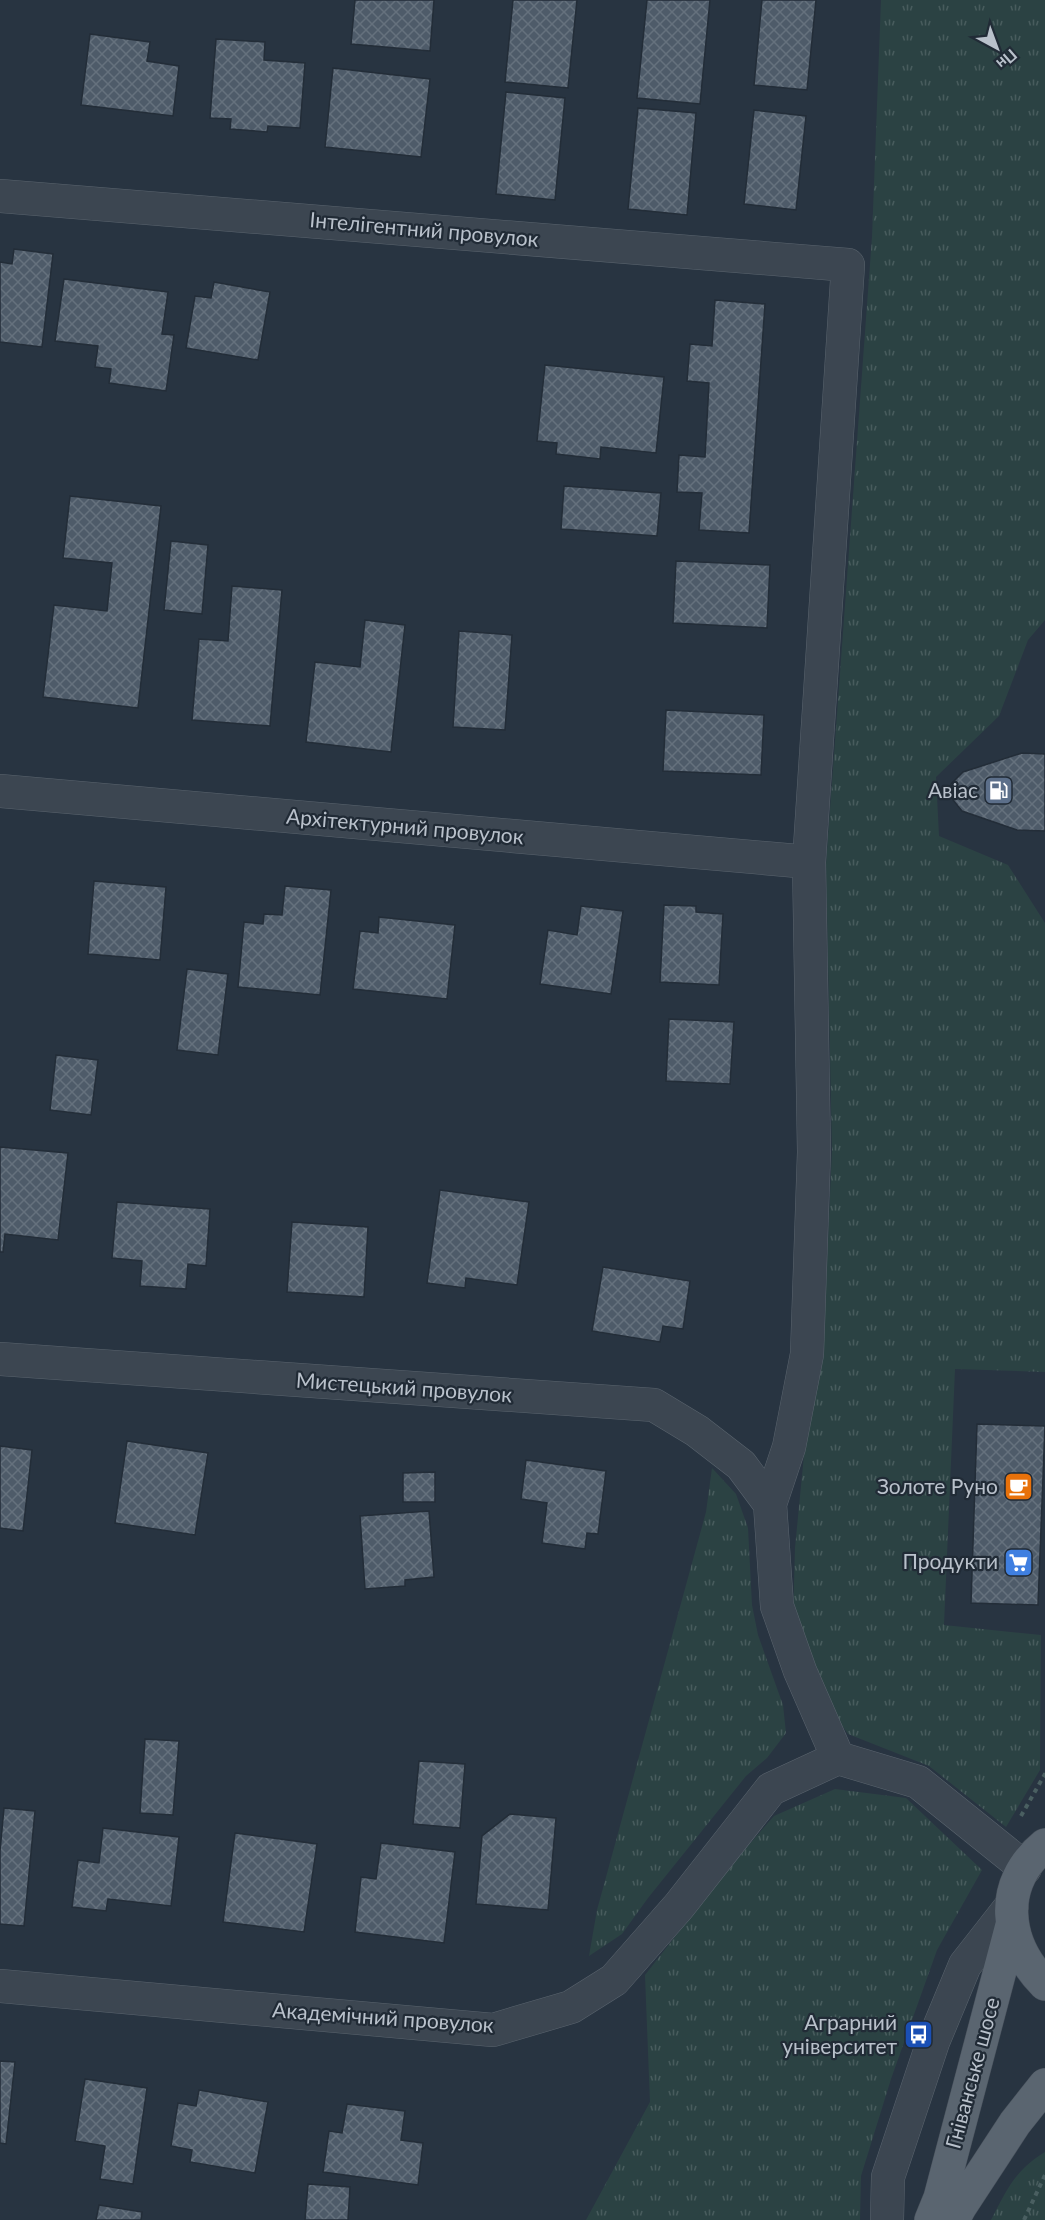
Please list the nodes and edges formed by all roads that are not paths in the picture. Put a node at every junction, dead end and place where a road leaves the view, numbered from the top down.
1 (0, 196) edge
2 (0, 791) edge
3 (809, 862) junction
4 (0, 1359) edge
5 (770, 1504) junction
6 (838, 1758) junction
7 (1035, 1856) edge
8 (1012, 1915) junction
9 (1045, 1984) edge
10 (0, 1986) edge
11 (1045, 2085) edge
12 (887, 2220) edge
13 (931, 2220) edge
14 (953, 2220) edge

1 - 3 street, Інтелігентний провулок
2 - 3 street, Архітектурний провулок
3 - 5 street
4 - 5 street, Мистецький провулок
5 - 6 street
6 - 7 street
6 - 10 street, Академічний провулок
7 - 8 main road, Гніванське шосе
8 - 9 main road
8 - 12 street
8 - 13 main road, Гніванське шосе
11 - 14 main road, Гніванське шосе

